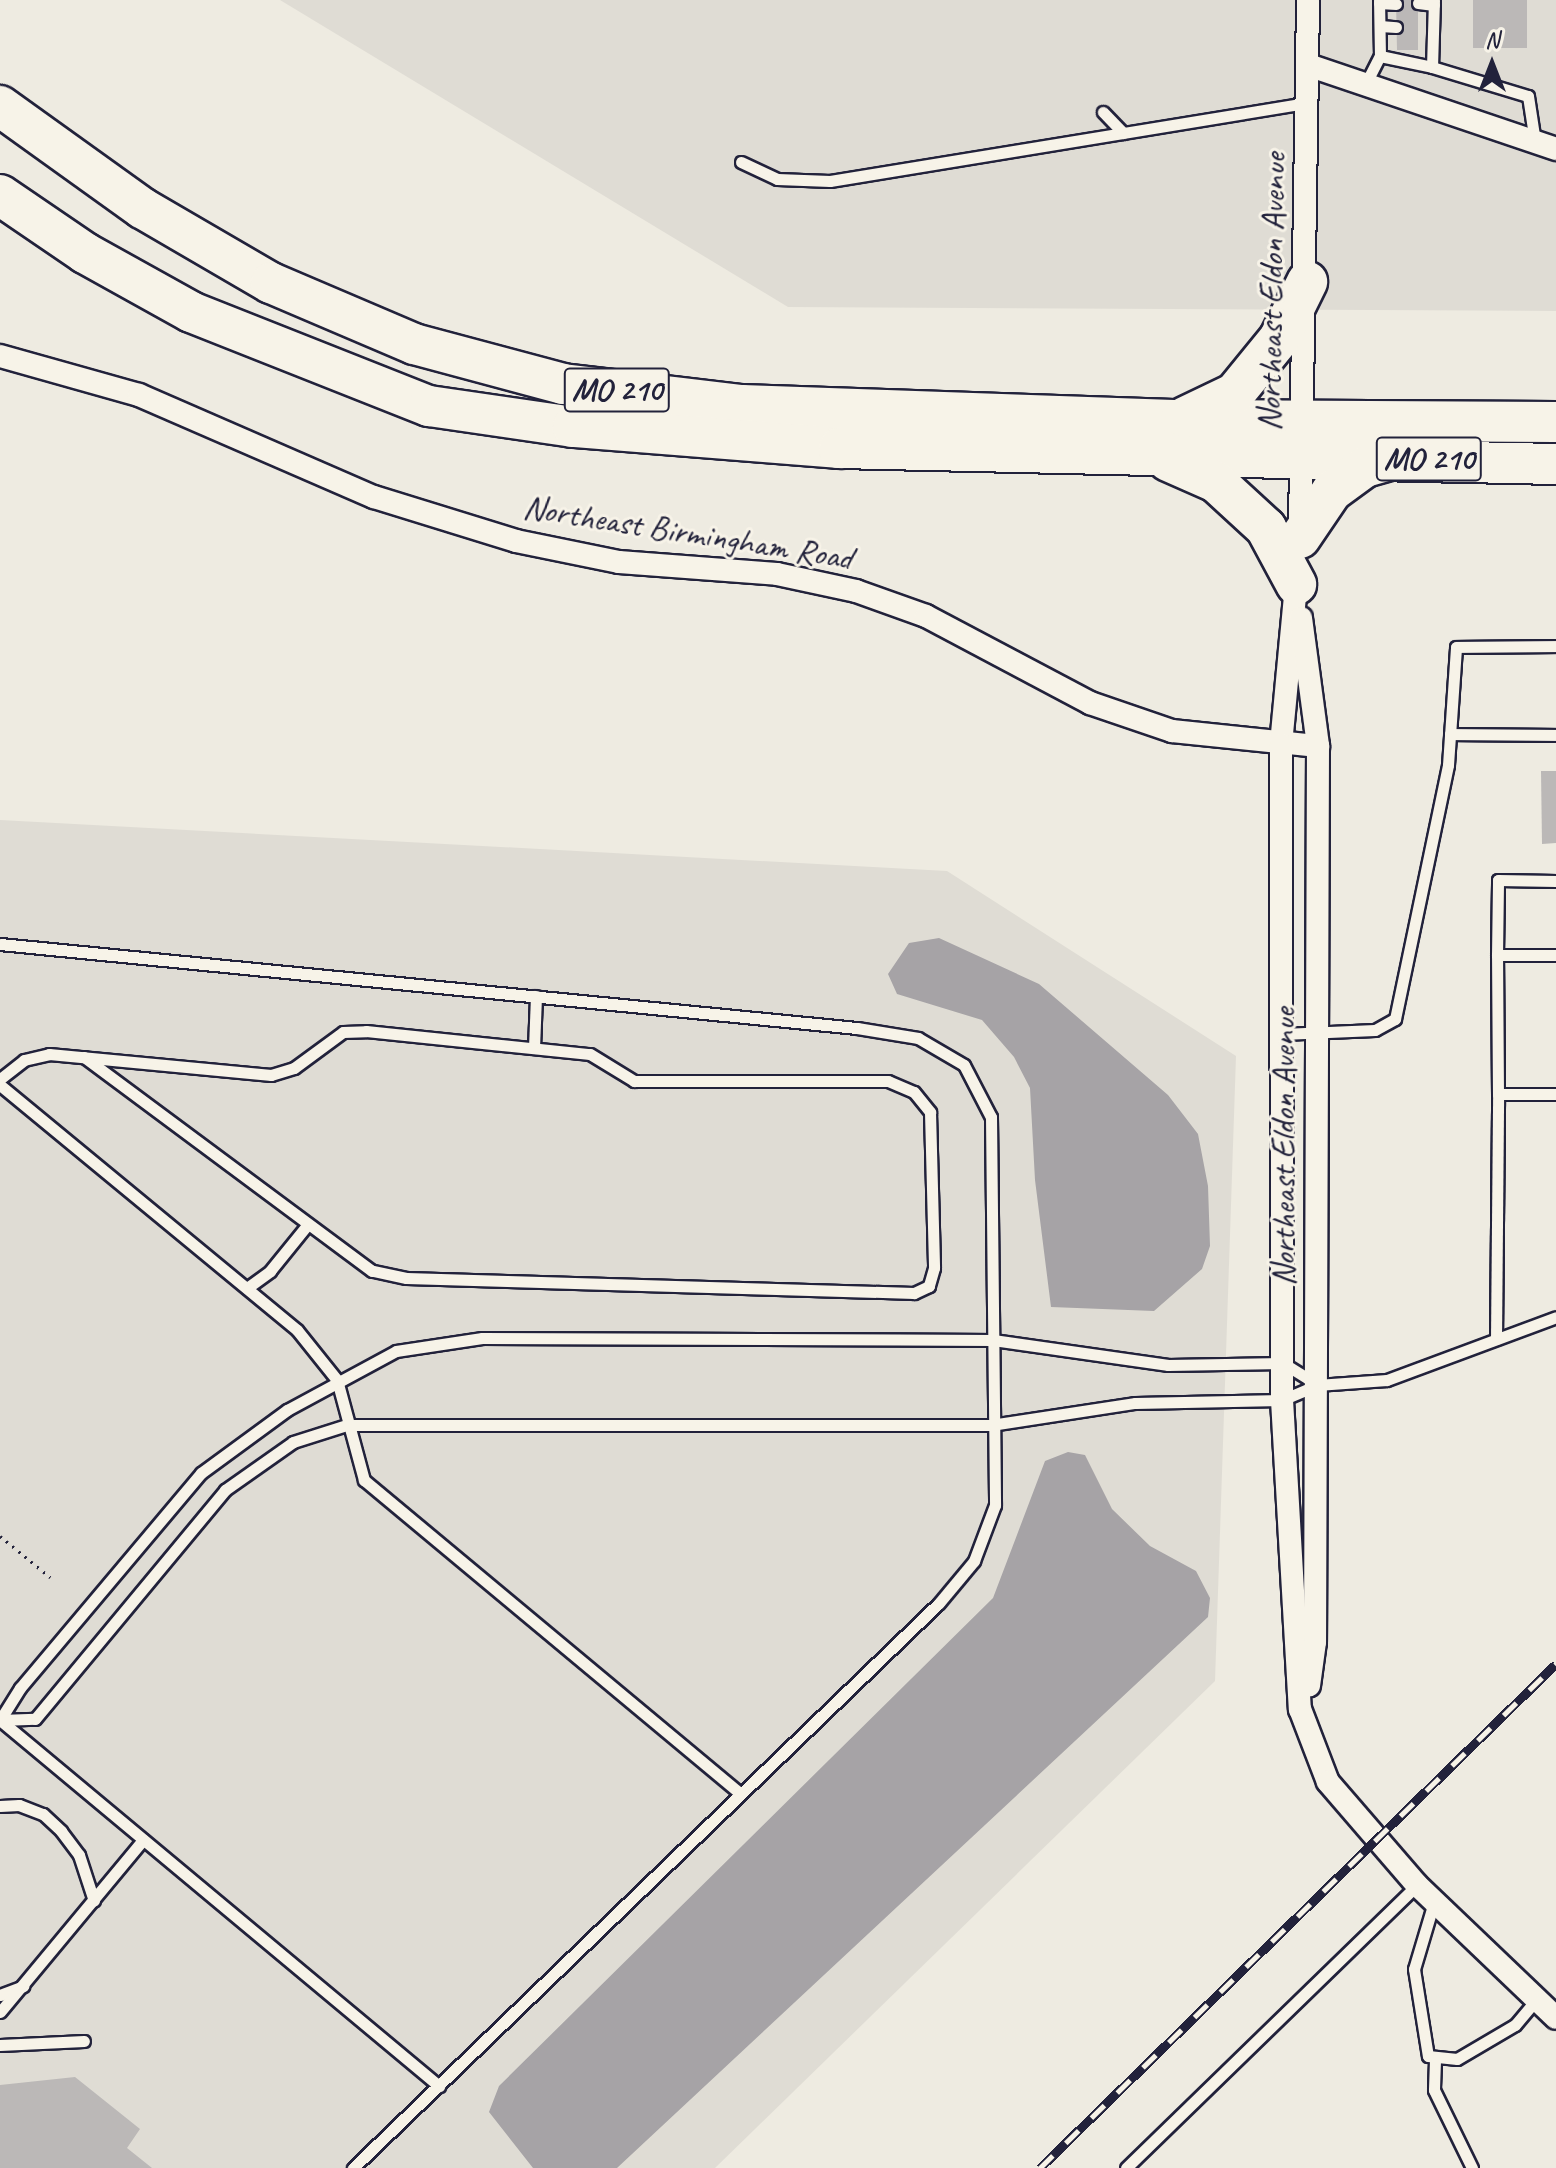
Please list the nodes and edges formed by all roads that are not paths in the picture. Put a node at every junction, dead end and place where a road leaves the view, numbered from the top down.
1 (1308, 0) edge
2 (1379, 2) edge
3 (1434, 2) edge
4 (1418, 3) dead end
5 (1396, 4) dead end
6 (1380, 26) junction
7 (1396, 27) dead end
8 (1418, 27) dead end
9 (1433, 27) junction
10 (1380, 56) junction
11 (1308, 65) junction
12 (1432, 67) junction
13 (1365, 85) junction
14 (1308, 103) junction
15 (0, 106) edge
16 (1103, 112) dead end
17 (1123, 133) junction
18 (1546, 146) edge
19 (741, 162) dead end
20 (0, 195) edge
21 (1307, 282) junction
22 (0, 356) edge
23 (1181, 420) junction
24 (1556, 422) edge
25 (1303, 439) junction
26 (1149, 453) junction
27 (1400, 458) junction
28 (1556, 464) edge
29 (1300, 538) junction
30 (1296, 584) junction
31 (1556, 646) edge
32 (1450, 734) junction
33 (1556, 735) edge
34 (1281, 745) junction
35 (1318, 746) junction
36 (1556, 881) edge
37 (0, 944) edge
38 (1497, 955) junction
39 (1556, 955) edge
40 (536, 996) junction
41 (1282, 1034) junction
42 (1318, 1034) junction
43 (534, 1048) junction
44 (84, 1057) junction
45 (0, 1082) edge
46 (1498, 1094) junction
47 (1556, 1094) edge
48 (308, 1224) junction
49 (247, 1288) junction
50 (1556, 1317) edge
51 (1496, 1339) junction
52 (993, 1340) junction
53 (1283, 1363) junction
54 (337, 1380) junction
55 (1317, 1385) junction
56 (1282, 1400) junction
57 (347, 1425) junction
58 (991, 1425) junction
59 (1300, 1709) junction
60 (0, 1720) edge
61 (738, 1792) junction
62 (0, 1806) edge
63 (143, 1840) junction
64 (1417, 1885) junction
65 (94, 1901) junction
66 (1434, 1902) junction
67 (24, 1986) junction
68 (0, 1995) edge
69 (1536, 2000) junction
70 (0, 2012) edge
71 (1556, 2018) edge
72 (84, 2041) dead end
73 (0, 2045) edge
74 (1435, 2060) junction
75 (439, 2086) junction
76 (353, 2168) edge
77 (1126, 2168) edge
78 (1472, 2168) edge

1 - 11 street, Northeast Eldon Avenue
2 - 5 lane
2 - 6 lane
3 - 4 lane
3 - 9 lane
6 - 7 lane
6 - 10 lane
8 - 9 lane
9 - 12 lane
10 - 12 lane
10 - 13 lane
11 - 13 street
11 - 14 street, Northeast Eldon Avenue
12 - 18 lane
13 - 18 street
14 - 17 lane
14 - 21 street, Northeast Eldon Avenue
15 - 23 highway, MO 210
16 - 17 lane
17 - 19 lane
20 - 26 highway, MO 210
21 - 23 highway
21 - 25 street, Northeast Eldon Avenue
22 - 34 street, Northeast Birmingham Road
23 - 25 highway, MO 210
24 - 25 highway, MO 210
25 - 26 highway, MO 210
25 - 27 highway, MO 210
25 - 29 street, Northeast Eldon Avenue
26 - 30 highway
27 - 28 highway, MO 210
27 - 29 highway
29 - 30 street, Northeast Eldon Avenue
30 - 34 street, Northeast Eldon Avenue
30 - 35 street, Northeast Eldon Avenue
31 - 32 lane
32 - 33 lane
32 - 42 lane
34 - 35 street, Northeast Birmingham Road
34 - 41 street, Northeast Eldon Avenue
35 - 42 street, Northeast Eldon Avenue
36 - 38 lane
37 - 40 lane
38 - 39 lane
38 - 46 lane
40 - 43 lane
40 - 52 lane
41 - 42 lane
41 - 53 street, Northeast Eldon Avenue
42 - 55 street, Northeast Eldon Avenue
43 - 44 lane
43 - 48 lane
44 - 45 lane
44 - 48 lane
45 - 49 lane
46 - 47 lane
46 - 51 lane
48 - 49 lane
49 - 54 lane
50 - 51 lane
51 - 55 lane
52 - 53 lane
52 - 54 lane
52 - 58 lane
53 - 55 lane
53 - 56 street, Northeast Eldon Avenue
54 - 57 lane
54 - 57 lane
55 - 56 lane
55 - 59 street, Northeast Eldon Avenue
56 - 58 lane
56 - 59 street, Northeast Eldon Avenue
57 - 58 lane
57 - 61 lane
58 - 61 lane
59 - 64 street, Northeast Eldon Avenue
60 - 63 lane
61 - 75 lane
62 - 65 lane
63 - 65 lane
63 - 75 lane
64 - 66 street, Northeast Eldon Avenue
64 - 77 lane
65 - 67 lane
66 - 69 street, Northeast Eldon Avenue
66 - 74 lane
67 - 68 lane
67 - 70 lane
69 - 71 street, Northeast Eldon Avenue
69 - 74 lane
72 - 73 lane
74 - 78 lane
75 - 76 lane

